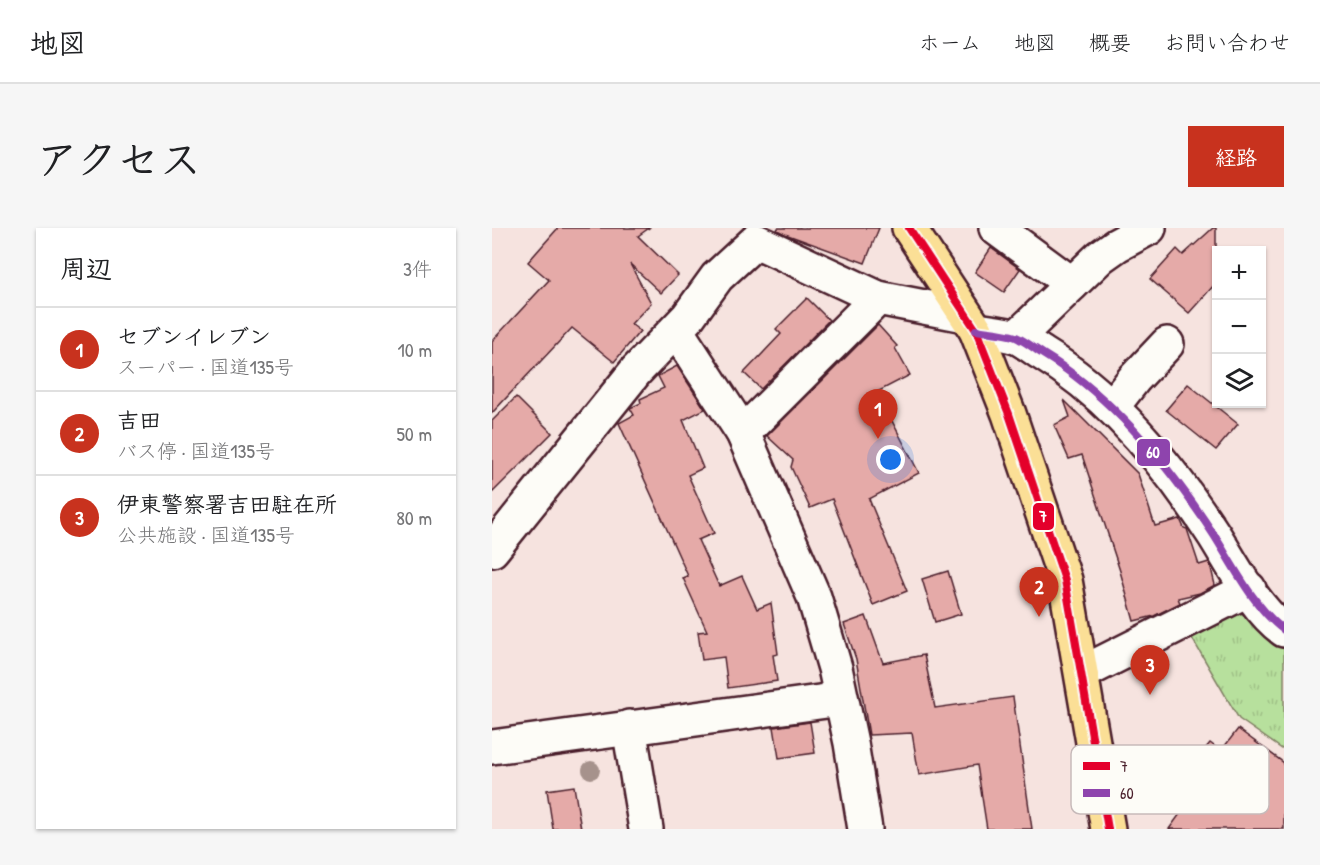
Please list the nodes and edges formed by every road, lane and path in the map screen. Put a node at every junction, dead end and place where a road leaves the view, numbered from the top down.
1 (909, 228) edge
2 (996, 228) edge
3 (1149, 228) edge
4 (749, 235) edge
5 (1072, 284) junction
6 (878, 298) junction
7 (970, 323) junction
8 (676, 330) junction
9 (1017, 338) junction
10 (1167, 344) dead end
11 (1112, 407) junction
12 (743, 433) junction
13 (492, 550) edge
14 (1249, 589) junction
15 (1284, 630) edge
16 (1082, 673) junction
17 (841, 699) junction
18 (629, 728) junction
19 (1094, 745) edge
20 (492, 747) edge
21 (1106, 814) edge
22 (646, 829) edge
23 (865, 829) edge
24 (1108, 829) edge

1 - 7 highway
2 - 5 street
3 - 5 street
4 - 6 street
4 - 8 street
5 - 9 street
6 - 7 street
6 - 12 street
7 - 9 street
7 - 16 highway
8 - 12 street
8 - 13 street
9 - 11 street
10 - 11 street
11 - 14 street
12 - 17 street
14 - 15 street
14 - 16 street
16 - 19 highway
17 - 18 street
17 - 23 street
18 - 20 street
18 - 22 street
21 - 24 highway

